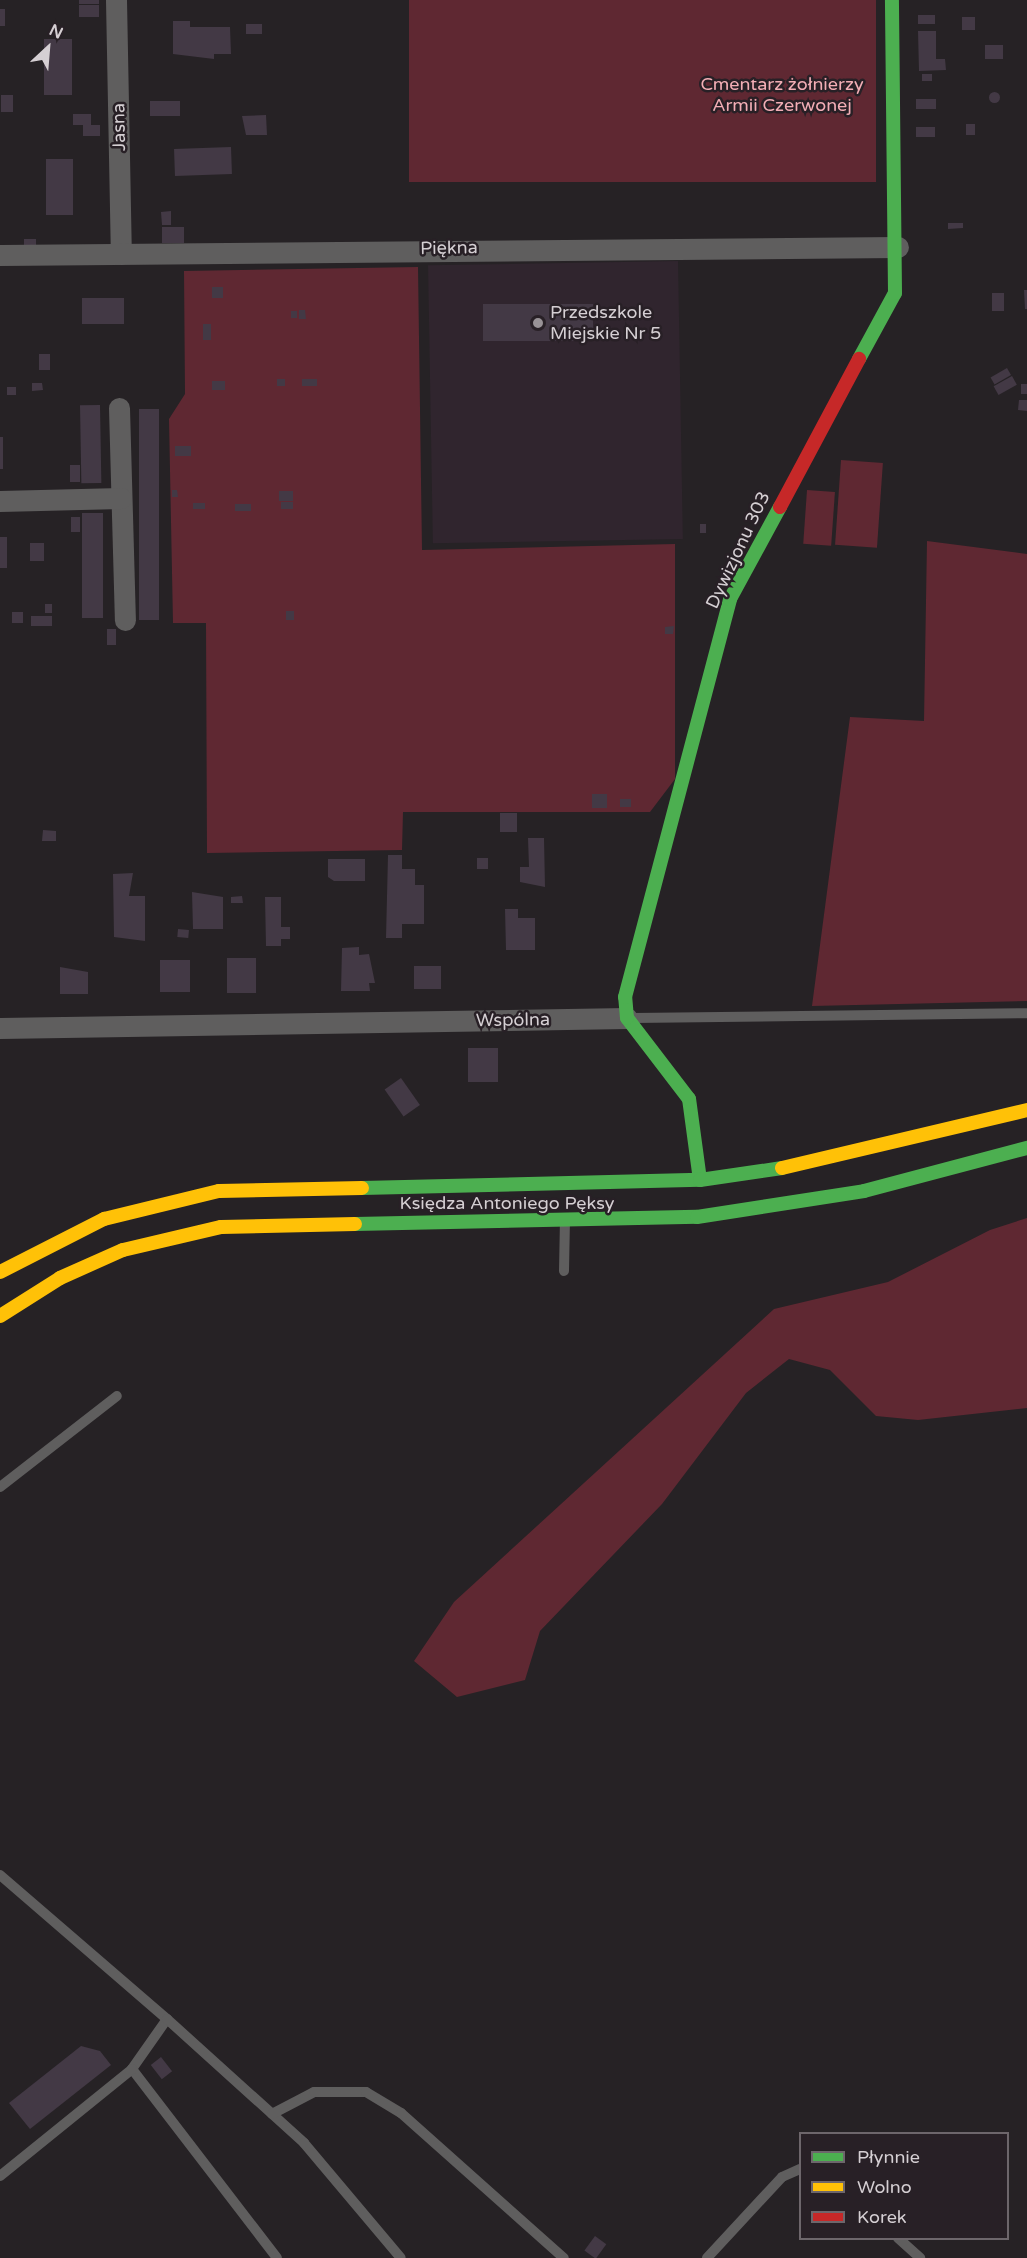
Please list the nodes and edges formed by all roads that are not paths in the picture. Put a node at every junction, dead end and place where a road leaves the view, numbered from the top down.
1 (117, 0) edge
2 (892, 0) edge
3 (898, 247) junction
4 (121, 254) junction
5 (0, 255) edge
6 (119, 408) dead end
7 (121, 498) junction
8 (0, 501) edge
9 (125, 620) dead end
10 (1027, 1013) edge
11 (627, 1018) junction
12 (0, 1028) edge
13 (1027, 1110) edge
14 (1027, 1148) edge
15 (699, 1180) junction
16 (565, 1221) junction
17 (564, 1271) dead end
18 (0, 1272) edge
19 (0, 1316) edge
20 (117, 1396) dead end
21 (0, 1487) edge
22 (0, 1875) edge
23 (167, 2019) junction
24 (132, 2069) junction
25 (272, 2114) junction
26 (799, 2170) edge
27 (0, 2176) edge
28 (900, 2240) edge
29 (277, 2258) edge
30 (400, 2258) edge
31 (564, 2258) edge
32 (707, 2258) edge
33 (920, 2258) edge

1 - 4 street, Jasna
2 - 3 main road, Dywizjonu 303
3 - 4 street, Piękna
3 - 11 main road, Dywizjonu 303
4 - 5 street, Piękna
6 - 7 street
7 - 8 street
7 - 9 street
10 - 11 lane, Wspólna
11 - 12 street, Wspólna
11 - 15 main road
13 - 15 main road, Księdza Antoniego Pęksy
14 - 16 main road, Księdza Antoniego Pęksy
15 - 18 main road, Księdza Antoniego Pęksy
16 - 17 lane
16 - 19 main road, Księdza Antoniego Pęksy
20 - 21 lane
22 - 23 lane
23 - 24 lane
23 - 25 lane
24 - 27 lane
24 - 29 lane
25 - 30 lane
25 - 31 lane
26 - 32 lane
28 - 33 lane

